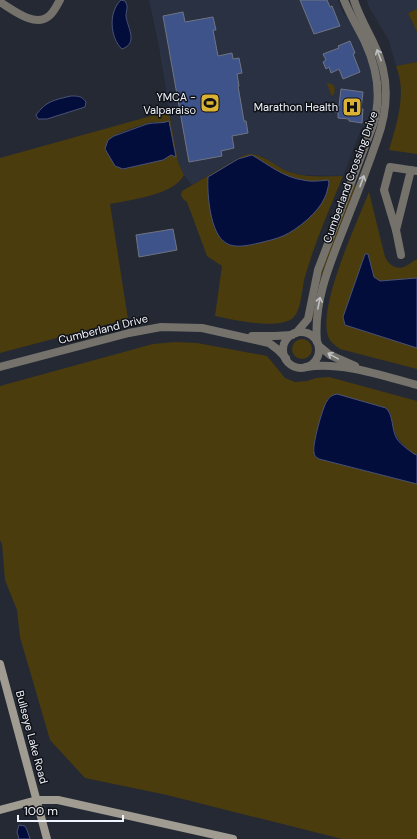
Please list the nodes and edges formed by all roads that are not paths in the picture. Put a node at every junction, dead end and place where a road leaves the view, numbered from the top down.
1 (60, 0) edge
2 (344, 0) edge
3 (354, 0) edge
4 (0, 2) edge
5 (414, 171) edge
6 (396, 230) junction
7 (401, 255) dead end
8 (294, 334) junction
9 (237, 335) junction
10 (318, 344) junction
11 (286, 358) junction
12 (0, 367) edge
13 (306, 367) junction
14 (374, 374) junction
15 (417, 385) edge
16 (0, 664) edge
17 (38, 800) junction
18 (0, 810) edge
19 (47, 839) edge
20 (233, 839) edge

1 - 4 street
2 - 8 street, Cumberland Crossing Drive
10 -> 3 street, Cumberland Crossing Drive
5 - 6 street
5 - 6 street
6 - 7 street
8 - 9 street, Cumberland Drive
8 - 10 street
8 - 11 street
9 - 11 street, Cumberland Drive
9 - 12 street, Cumberland Drive
10 - 13 street
14 -> 10 street
11 - 13 street
13 - 14 street
14 - 15 street
16 - 17 street, Bullseye Lake Road
17 - 18 street
17 - 19 street, Bullseye Lake Road
17 - 20 street

